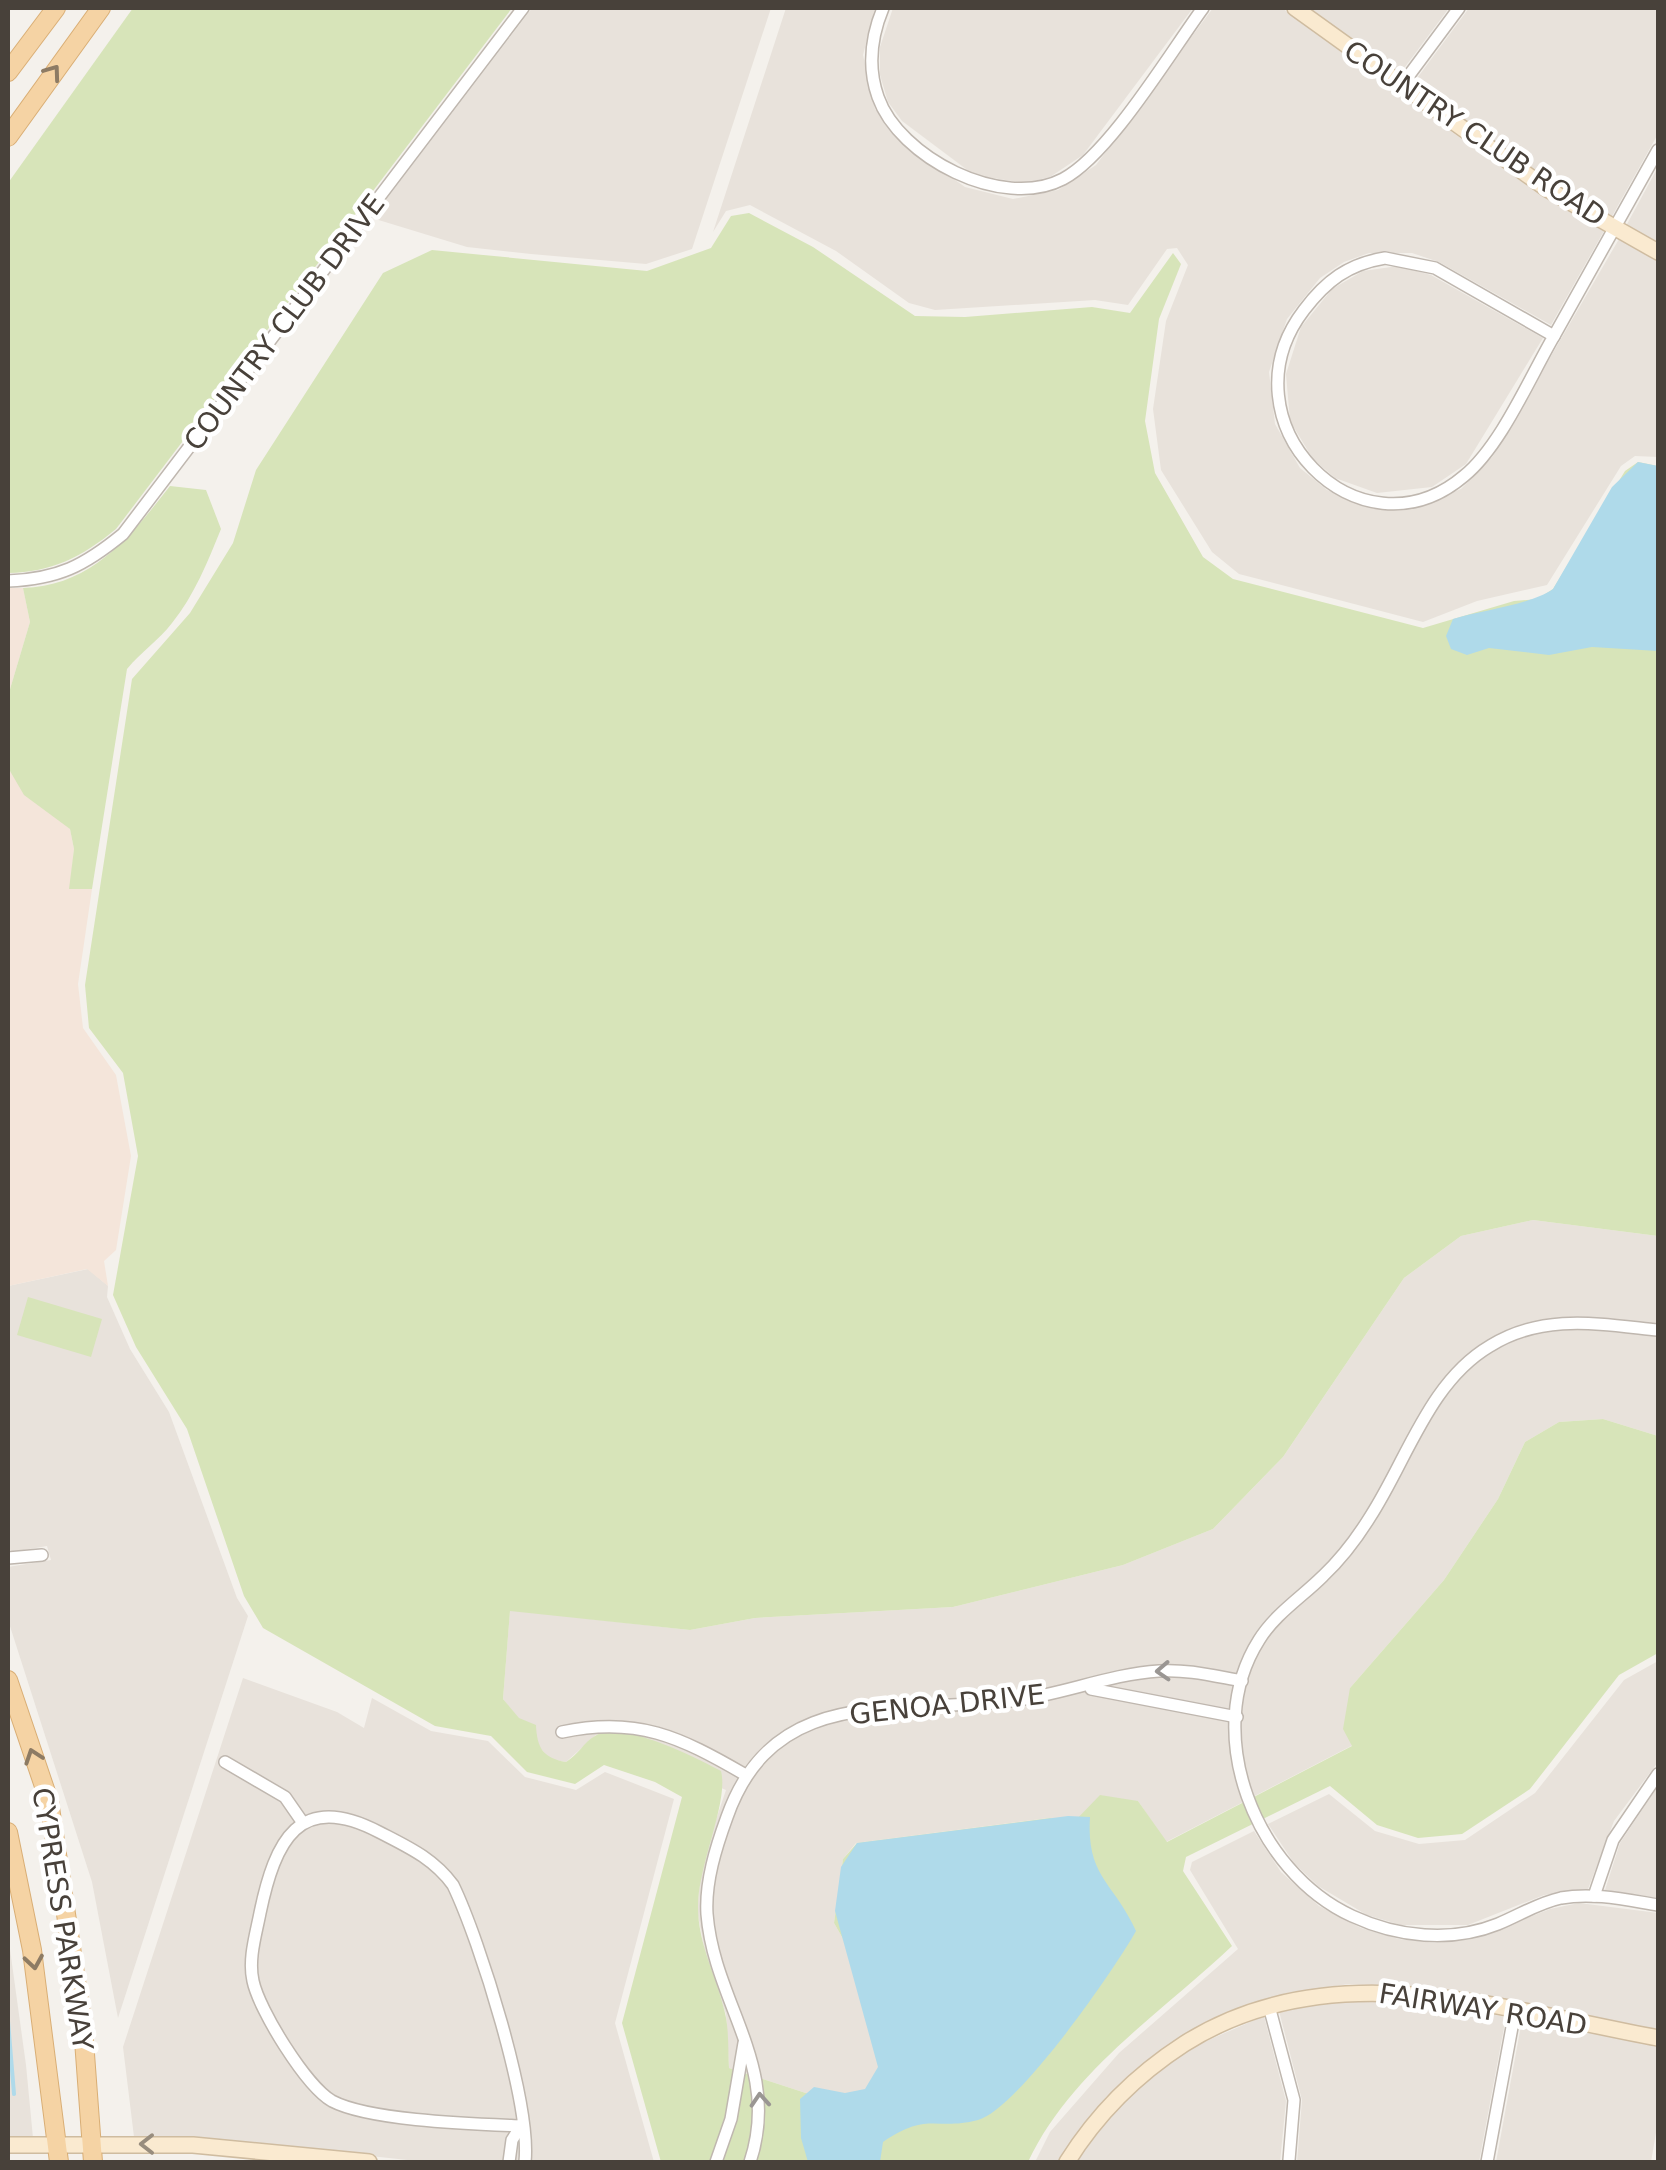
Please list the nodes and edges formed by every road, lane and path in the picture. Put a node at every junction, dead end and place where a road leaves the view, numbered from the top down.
1 (56, 8) edge
2 (101, 8) edge
3 (523, 8) edge
4 (884, 8) edge
5 (1203, 8) edge
6 (1295, 8) edge
7 (1459, 8) edge
8 (8, 72) edge
9 (1401, 86) junction
10 (8, 137) edge
11 (1658, 150) edge
12 (1615, 229) junction
13 (1658, 252) edge
14 (1554, 336) junction
15 (8, 581) edge
16 (1658, 1330) edge
17 (42, 1554) dead end
18 (8, 1558) edge
19 (8, 1680) edge
20 (1242, 1681) junction
21 (1086, 1688) junction
22 (1237, 1718) junction
23 (562, 1732) dead end
24 (225, 1762) dead end
25 (744, 1774) junction
26 (1658, 1774) edge
27 (303, 1823) junction
28 (8, 1832) edge
29 (1594, 1896) junction
30 (1658, 1905) edge
31 (1270, 2006) junction
32 (1516, 2011) junction
33 (744, 2038) junction
34 (1658, 2038) edge
35 (521, 2126) junction
36 (8, 2145) edge
37 (92, 2153) edge
38 (59, 2154) edge
39 (1289, 2160) edge
40 (369, 2162) edge
41 (508, 2162) edge
42 (525, 2162) edge
43 (716, 2162) edge
44 (750, 2162) edge
45 (1067, 2162) edge
46 (1487, 2162) edge

1 - 8 main road
10 -> 2 main road
3 - 15 street, COUNTRY CLUB DRIVE
4 - 5 street
6 - 9 street, COUNTRY CLUB ROAD
7 - 9 street
9 - 12 street, COUNTRY CLUB ROAD
11 - 12 street
12 - 13 street, COUNTRY CLUB ROAD
12 - 14 street
14 - 14 street
16 - 20 street
17 - 18 street
37 -> 19 main road, CYPRESS PARKWAY
20 -> 21 street, GENOA DRIVE
20 - 22 street
21 - 22 street, GENOA DRIVE
21 - 25 street, GENOA DRIVE
22 - 29 street
23 - 25 street
24 - 27 street
25 - 33 street, GENOA DRIVE
26 - 29 street
27 - 35 street
27 - 35 street
28 -> 38 main road, CYPRESS PARKWAY
29 - 30 street
31 - 32 street, FAIRWAY ROAD
31 - 39 street
31 - 45 street, FAIRWAY ROAD
32 - 34 street, FAIRWAY ROAD
32 - 46 street
33 - 43 street, GENOA DRIVE
44 -> 33 street, GENOA DRIVE
35 - 41 street
35 - 42 street
36 - 38 street
37 - 38 street
40 -> 37 street

